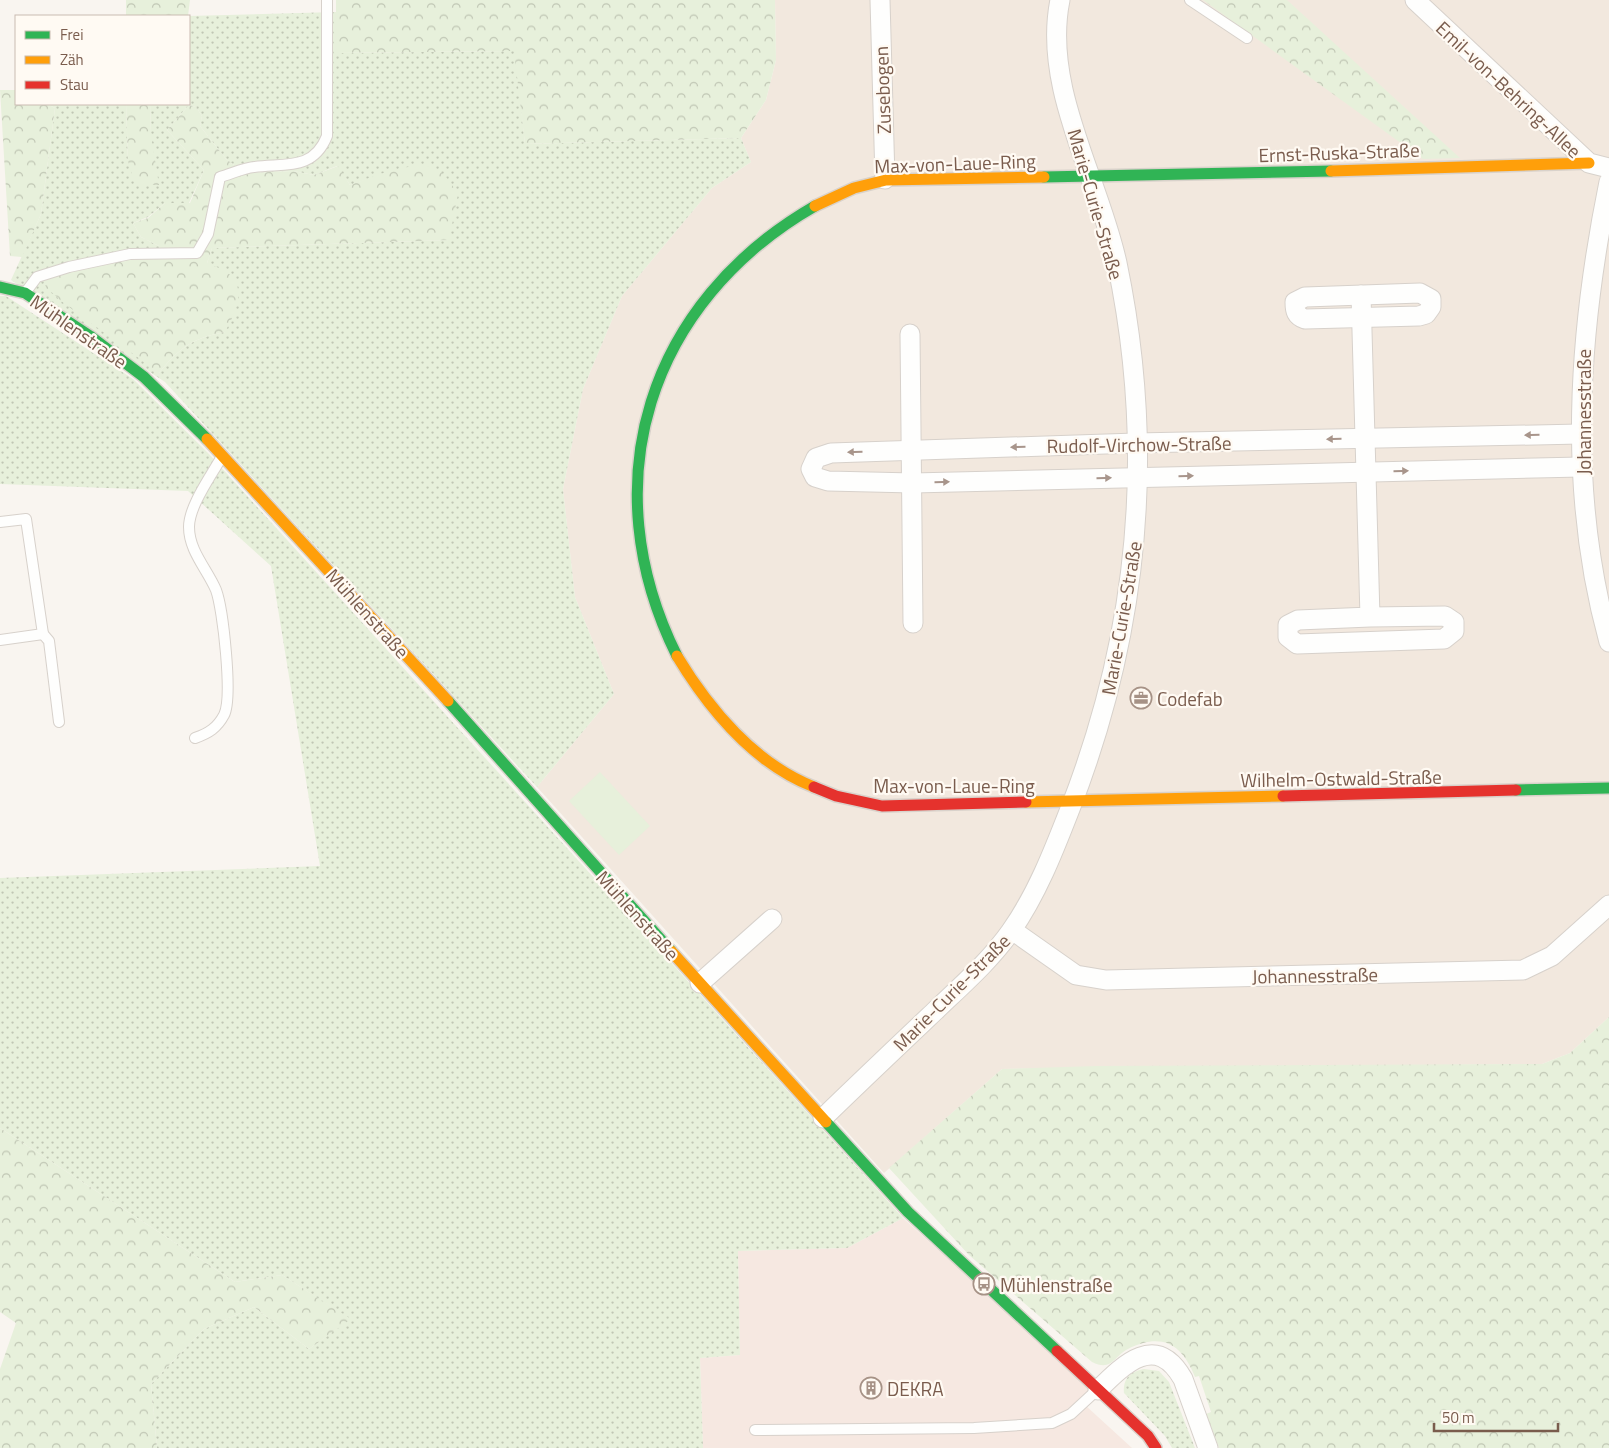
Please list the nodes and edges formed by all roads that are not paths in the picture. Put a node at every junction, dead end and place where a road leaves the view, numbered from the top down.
1 (327, 0) edge
2 (880, 0) edge
3 (1060, 0) edge
4 (1190, 0) edge
5 (1417, 1) edge
6 (1247, 38) dead end
7 (1589, 163) junction
8 (1609, 168) edge
9 (1090, 176) junction
10 (885, 179) junction
11 (1609, 182) edge
12 (0, 287) edge
13 (25, 292) junction
14 (1361, 295) junction
15 (1363, 318) junction
16 (910, 334) dead end
17 (1580, 434) junction
18 (1366, 439) junction
19 (1136, 443) junction
20 (912, 450) junction
21 (223, 455) junction
22 (1582, 467) junction
23 (1366, 472) junction
24 (1137, 477) junction
25 (913, 483) junction
26 (0, 522) edge
27 (1370, 617) junction
28 (913, 622) dead end
29 (43, 634) junction
30 (0, 640) edge
31 (1609, 642) edge
32 (59, 722) dead end
33 (195, 738) dead end
34 (1609, 788) edge
35 (1073, 802) junction
36 (1609, 905) edge
37 (772, 919) dead end
38 (1012, 930) junction
39 (700, 983) junction
40 (823, 1118) junction
41 (1098, 1390) junction
42 (755, 1430) dead end
43 (1156, 1448) edge
44 (1208, 1448) edge

1 - 13 lane
2 - 10 street, Zusebogen
3 - 9 street, Marie-Curie-Straße
4 - 6 lane
5 - 7 street, Emil-von-Behring-Allee
7 - 8 street, Emil-von-Behring-Allee
7 - 9 street, Ernst-Ruska-Straße
9 - 10 street, Max-von-Laue-Ring
9 - 19 street, Marie-Curie-Straße
10 - 35 street, Max-von-Laue-Ring
11 - 17 street, Johannesstraße
12 - 13 street, Mühlenstraße
13 - 21 street, Mühlenstraße
14 - 15 street
14 - 15 street
14 - 15 street
15 - 18 street
16 - 20 street
17 -> 18 street, Rudolf-Virchow-Straße
17 - 22 street, Johannesstraße
18 -> 19 street, Rudolf-Virchow-Straße
18 - 23 street
19 -> 20 street, Rudolf-Virchow-Straße
19 - 24 street, Marie-Curie-Straße
20 - 25 street
20 -> 25 street, Rudolf-Virchow-Straße
21 - 33 lane
21 - 39 street, Mühlenstraße
23 -> 22 street, Rudolf-Virchow-Straße
22 - 31 street, Johannesstraße
24 -> 23 street, Rudolf-Virchow-Straße
23 - 27 street
25 -> 24 street, Rudolf-Virchow-Straße
24 - 35 street, Marie-Curie-Straße
25 - 28 street
26 - 29 lane
27 - 27 street
29 - 30 lane
29 - 32 lane
34 - 35 street, Wilhelm-Ostwald-Straße
35 - 38 street, Marie-Curie-Straße
36 - 38 street, Johannesstraße
37 - 39 street
38 - 40 street, Marie-Curie-Straße
39 - 40 street, Mühlenstraße
40 - 41 street, Mühlenstraße
41 - 42 lane
41 - 43 street, Mühlenstraße
41 - 44 street

